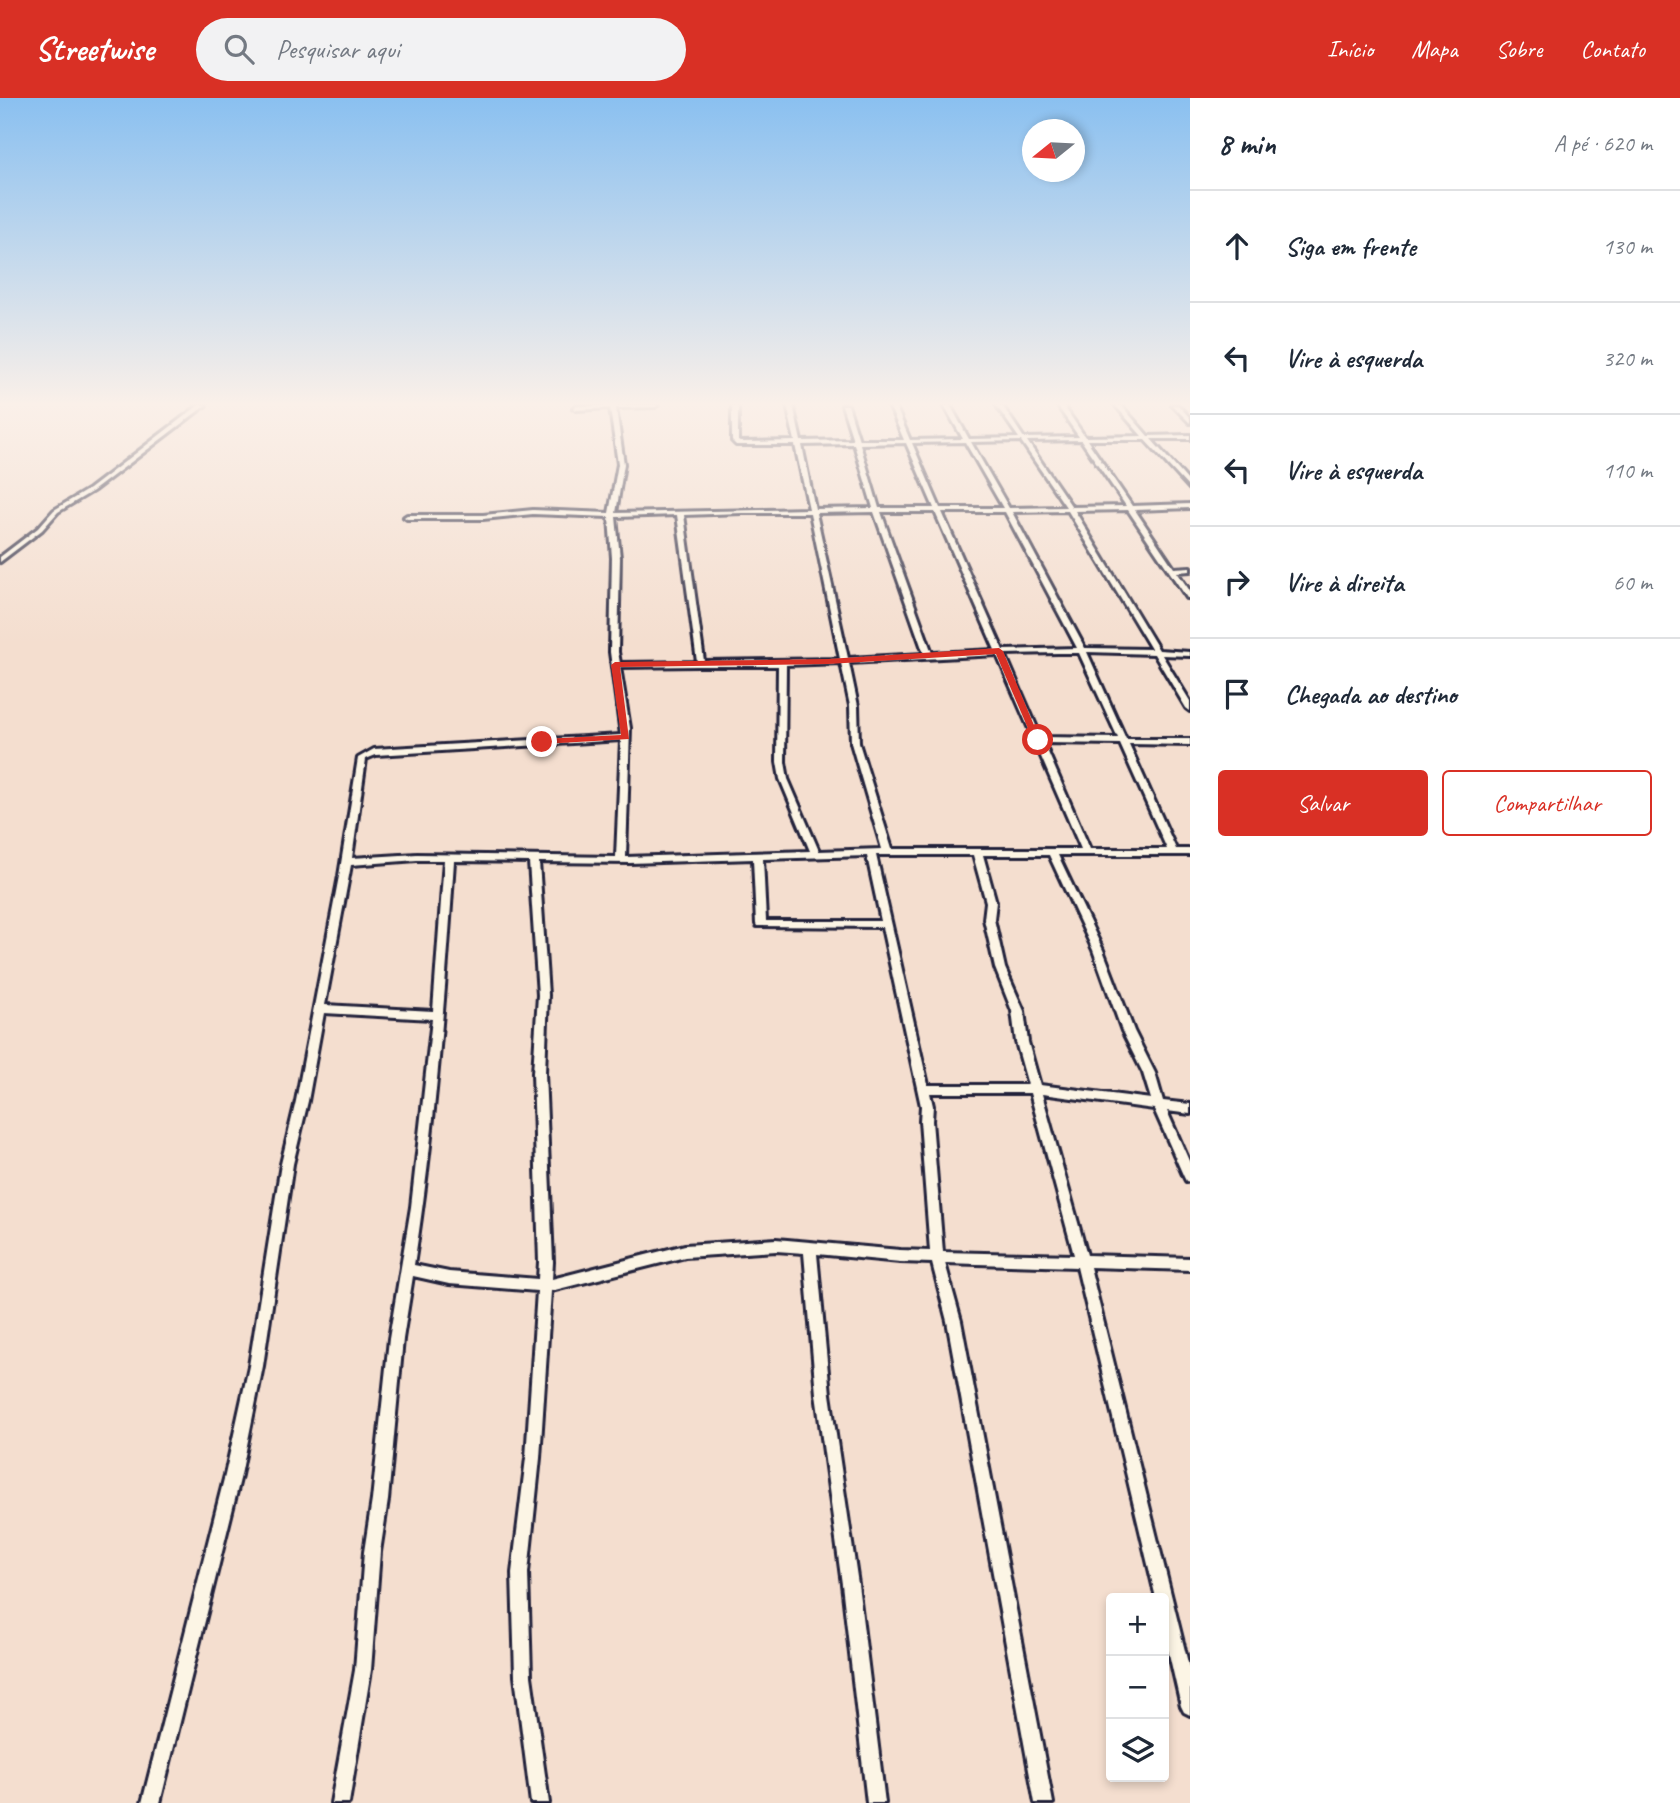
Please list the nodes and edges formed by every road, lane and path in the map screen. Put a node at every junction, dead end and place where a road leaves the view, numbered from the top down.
1 (98, 485) edge
2 (617, 485) edge
3 (806, 485) edge
4 (870, 485) edge
5 (927, 485) edge
6 (993, 485) edge
7 (1054, 485) edge
8 (1114, 485) edge
9 (1190, 506) edge
10 (1130, 509) junction
11 (1071, 510) junction
12 (811, 511) junction
13 (877, 511) junction
14 (938, 511) junction
15 (1008, 511) junction
16 (680, 513) junction
17 (612, 515) junction
18 (407, 517) dead end
19 (0, 560) edge
20 (1190, 569) edge
21 (1172, 570) junction
22 (1190, 596) edge
23 (1082, 650) junction
24 (999, 651) junction
25 (1155, 651) junction
26 (928, 654) junction
27 (1190, 654) edge
28 (842, 661) junction
29 (782, 663) junction
30 (615, 665) junction
31 (701, 665) junction
32 (1190, 708) edge
33 (626, 737) junction
34 (1038, 740) junction
35 (1124, 741) junction
36 (1190, 742) edge
37 (888, 852) junction
38 (977, 852) junction
39 (1052, 852) junction
40 (1087, 852) junction
41 (1173, 852) junction
42 (1190, 852) edge
43 (815, 853) junction
44 (871, 853) junction
45 (758, 856) junction
46 (449, 857) junction
47 (534, 859) junction
48 (621, 860) junction
49 (345, 862) junction
50 (887, 924) junction
51 (319, 1009) junction
52 (438, 1015) junction
53 (923, 1089) junction
54 (1037, 1089) junction
55 (1159, 1106) junction
56 (1190, 1108) edge
57 (1190, 1177) edge
58 (810, 1247) junction
59 (937, 1258) junction
60 (1082, 1260) junction
61 (1190, 1264) edge
62 (406, 1269) junction
63 (546, 1286) junction
64 (1190, 1706) edge
65 (151, 1803) edge
66 (340, 1803) edge
67 (540, 1803) edge
68 (876, 1803) edge
69 (1044, 1803) edge

1 - 19 street
2 - 17 street
3 - 12 street
4 - 13 street
5 - 14 street
6 - 15 street
7 - 11 street
8 - 10 street
9 - 10 street
10 - 11 street
10 - 21 street
11 - 15 street
11 - 25 street
12 - 13 street
12 - 16 street
12 - 28 street
13 - 14 street
13 - 26 street
14 - 15 street
14 - 24 street
15 - 23 street
16 - 17 street
16 - 31 street
17 - 18 street
17 - 30 street
20 - 21 street
21 - 22 street
23 - 24 street
23 - 25 street
23 - 35 street
24 - 26 street
24 - 34 street
25 - 27 street
25 - 32 street
26 - 28 street
28 - 29 street
28 - 37 street
29 - 31 street
29 - 43 street
30 - 31 street
30 - 33 street
33 - 48 street
33 - 49 street
34 - 35 street
34 - 40 street
35 - 36 street
35 - 41 street
37 - 38 street
37 - 44 street
38 - 39 street
38 - 54 street
39 - 40 street
39 - 55 street
40 - 41 street
41 - 42 street
43 - 44 street
43 - 45 street
44 - 50 street
45 - 48 street
45 - 50 street
46 - 47 street
46 - 49 street
46 - 52 street
47 - 48 street
47 - 63 street
49 - 51 street
50 - 53 street
51 - 52 street
51 - 65 street
52 - 62 street
53 - 54 street
53 - 59 street
54 - 55 street
54 - 60 street
55 - 56 street
55 - 57 street
58 - 59 street
58 - 63 street
58 - 68 street
59 - 60 street
59 - 69 street
60 - 61 street
60 - 64 street
62 - 63 street
62 - 66 street
63 - 67 street

